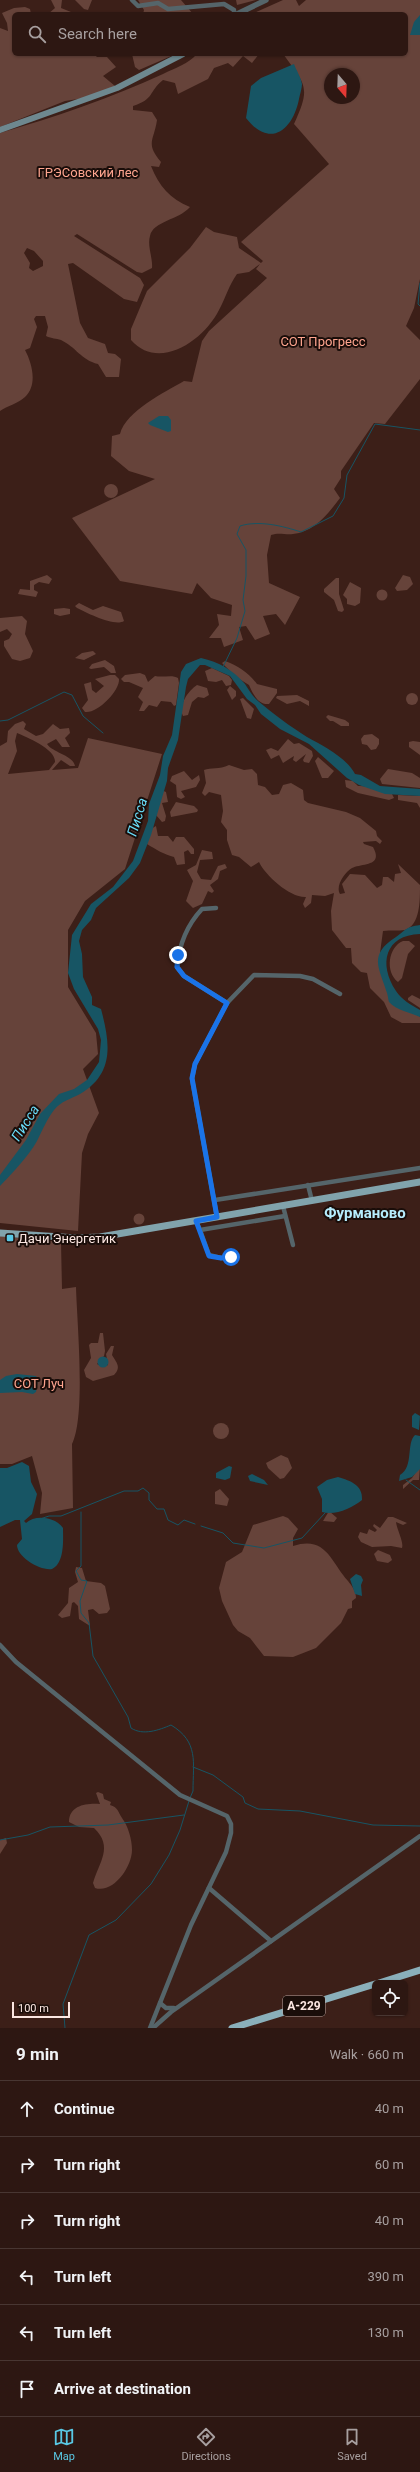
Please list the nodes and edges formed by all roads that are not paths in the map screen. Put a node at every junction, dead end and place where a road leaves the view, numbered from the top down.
1 (132, 0) edge
2 (266, 0) edge
3 (235, 12) edge
4 (240, 12) edge
5 (179, 56) edge
6 (0, 130) edge
7 (216, 908) dead end
8 (340, 994) dead end
9 (227, 1003) junction
10 (420, 1168) edge
11 (420, 1182) edge
12 (308, 1185) junction
13 (214, 1200) junction
14 (312, 1201) junction
15 (283, 1206) junction
16 (285, 1216) junction
17 (217, 1217) junction
18 (196, 1221) junction
19 (200, 1230) junction
20 (0, 1233) edge
21 (293, 1245) dead end
22 (231, 1257) dead end
23 (0, 1645) edge
24 (420, 1836) edge
25 (209, 1888) junction
26 (271, 1941) junction
27 (420, 1970) edge
28 (388, 1980) edge
29 (372, 1985) edge
30 (160, 2003) junction
31 (176, 2008) junction
32 (151, 2028) edge
33 (232, 2028) edge

1 - 3 street
2 - 4 street
5 - 6 main road
7 - 9 street
8 - 9 street
9 - 13 street
10 - 12 street
11 - 14 main road
12 - 13 street
12 - 14 street
13 - 17 street
14 - 15 main road
15 - 16 street
15 - 17 main road
16 - 19 street
16 - 21 street
17 - 18 main road
18 - 19 street
18 - 20 main road
19 - 22 street
23 - 25 street
24 - 26 street
25 - 26 street
25 - 30 street
26 - 31 street
27 - 28 highway
29 - 33 highway, А-229
30 - 31 street
30 - 32 street
31 - 32 street

